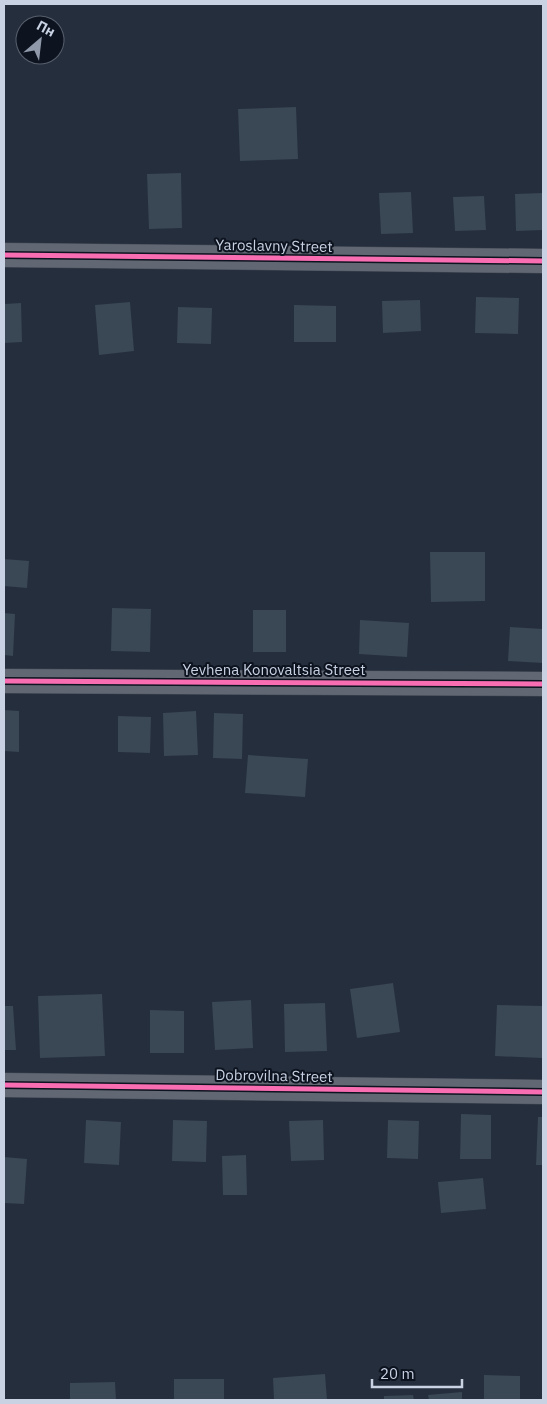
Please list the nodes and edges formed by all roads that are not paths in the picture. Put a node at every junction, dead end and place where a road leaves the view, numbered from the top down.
1 (4, 255) edge
2 (543, 262) edge
3 (4, 681) edge
4 (543, 684) edge
5 (4, 1084) edge
6 (543, 1092) edge

1 - 2 street, Yaroslavny Street
3 - 4 street, Yevhena Konovaltsia Street
5 - 6 street, Dobrovilna Street

